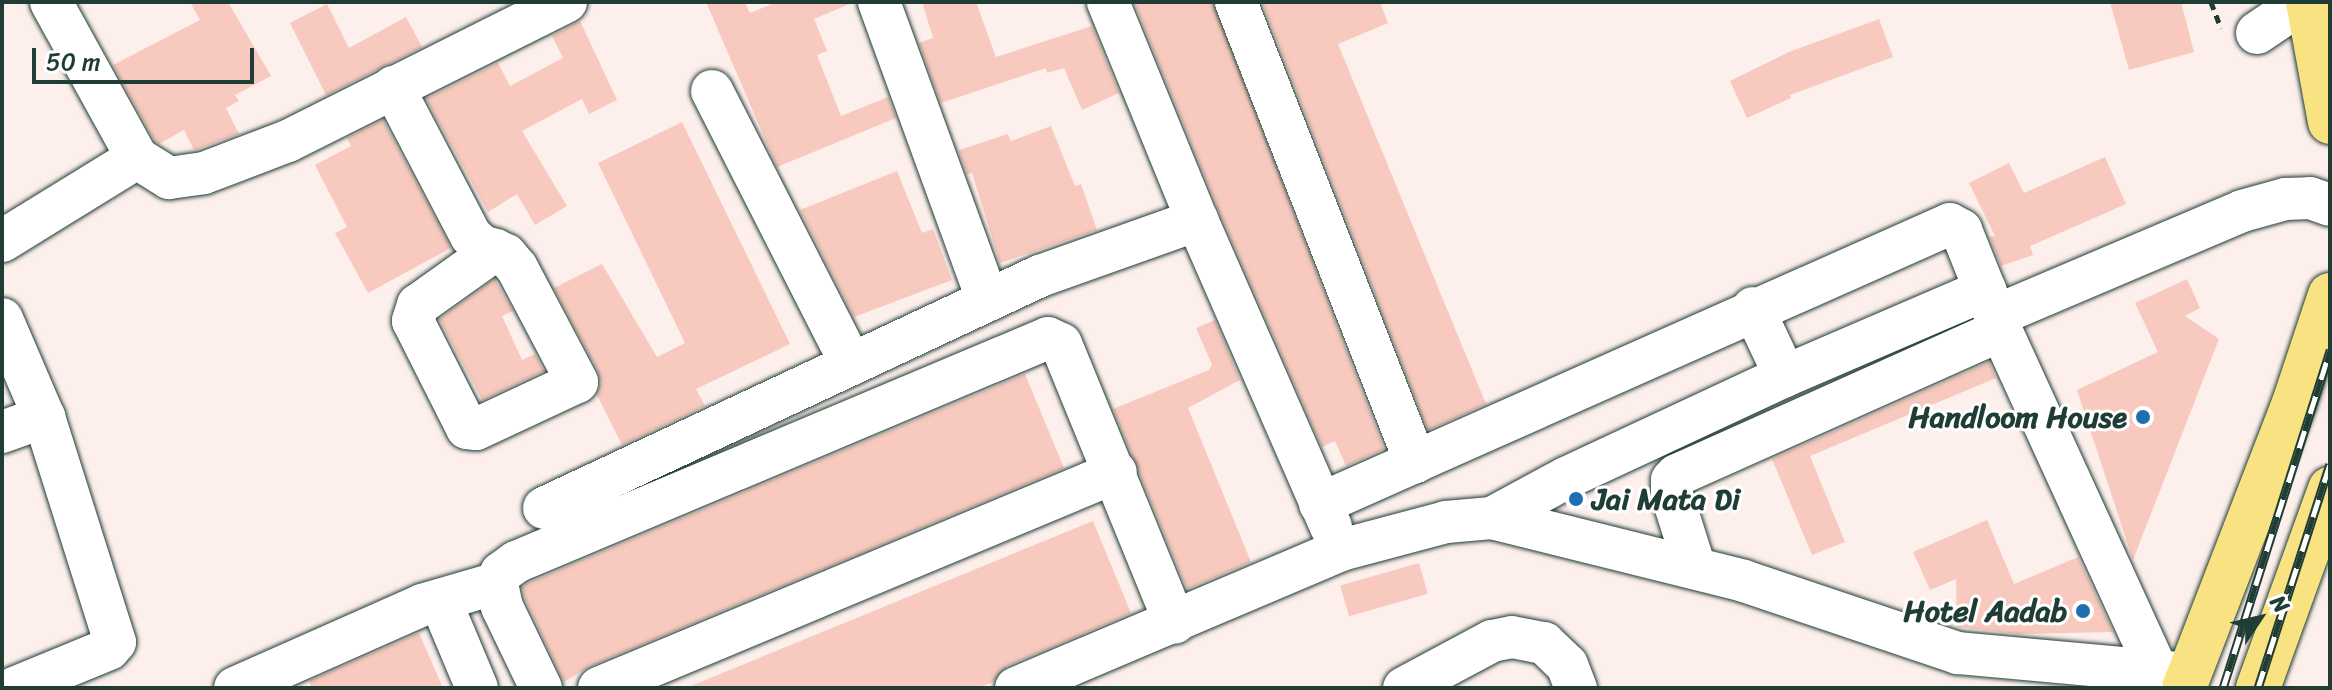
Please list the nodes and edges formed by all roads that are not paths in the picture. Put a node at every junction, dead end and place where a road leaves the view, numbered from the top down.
1 (51, 2) edge
2 (879, 2) edge
3 (1108, 2) edge
4 (1236, 2) edge
5 (2306, 2) edge
6 (545, 6) edge
7 (2257, 33) dead end
8 (393, 87) junction
9 (712, 91) dead end
10 (2330, 122) edge
11 (137, 158) junction
12 (2330, 205) edge
13 (1197, 220) junction
14 (2, 241) edge
15 (495, 250) dead end
16 (2330, 295) edge
17 (987, 299) junction
18 (1753, 308) junction
19 (1994, 312) junction
20 (2, 319) edge
21 (851, 364) junction
22 (1785, 376) junction
23 (44, 417) junction
24 (2, 432) edge
25 (1415, 462) junction
26 (1116, 472) junction
27 (2330, 489) edge
28 (1320, 504) junction
29 (544, 508) dead end
30 (1492, 518) junction
31 (1341, 550) junction
32 (1695, 568) junction
33 (497, 583) junction
34 (440, 600) junction
35 (1175, 623) junction
36 (1958, 653) junction
37 (2177, 678) edge
38 (14, 688) edge
39 (235, 688) edge
40 (477, 688) edge
41 (541, 688) edge
42 (599, 688) edge
43 (1016, 688) edge
44 (1404, 688) edge
45 (1576, 688) edge
46 (1994, 688) edge
47 (2258, 688) edge

1 - 11 street
2 - 17 street
3 - 13 street
4 - 25 street
5 - 7 street
5 - 10 highway
6 - 8 street
8 - 11 street
8 - 15 street
9 - 21 street
11 - 14 street
12 - 19 street
13 - 17 street
13 - 28 street
16 - 37 highway
17 - 21 street
18 - 19 street
18 - 22 street
18 - 25 street
19 - 22 street
19 - 32 street
19 - 37 street
20 - 23 street
21 - 29 street
22 - 30 street
23 - 24 street
23 - 38 street
25 - 28 street
26 - 33 street
26 - 35 street
26 - 42 street
27 - 47 highway
28 - 31 street
30 - 31 street
30 - 32 street
31 - 35 street
32 - 36 street
33 - 34 street
33 - 41 street
34 - 39 street
34 - 40 street
35 - 43 street
36 - 37 street
36 - 46 street
44 - 45 street

